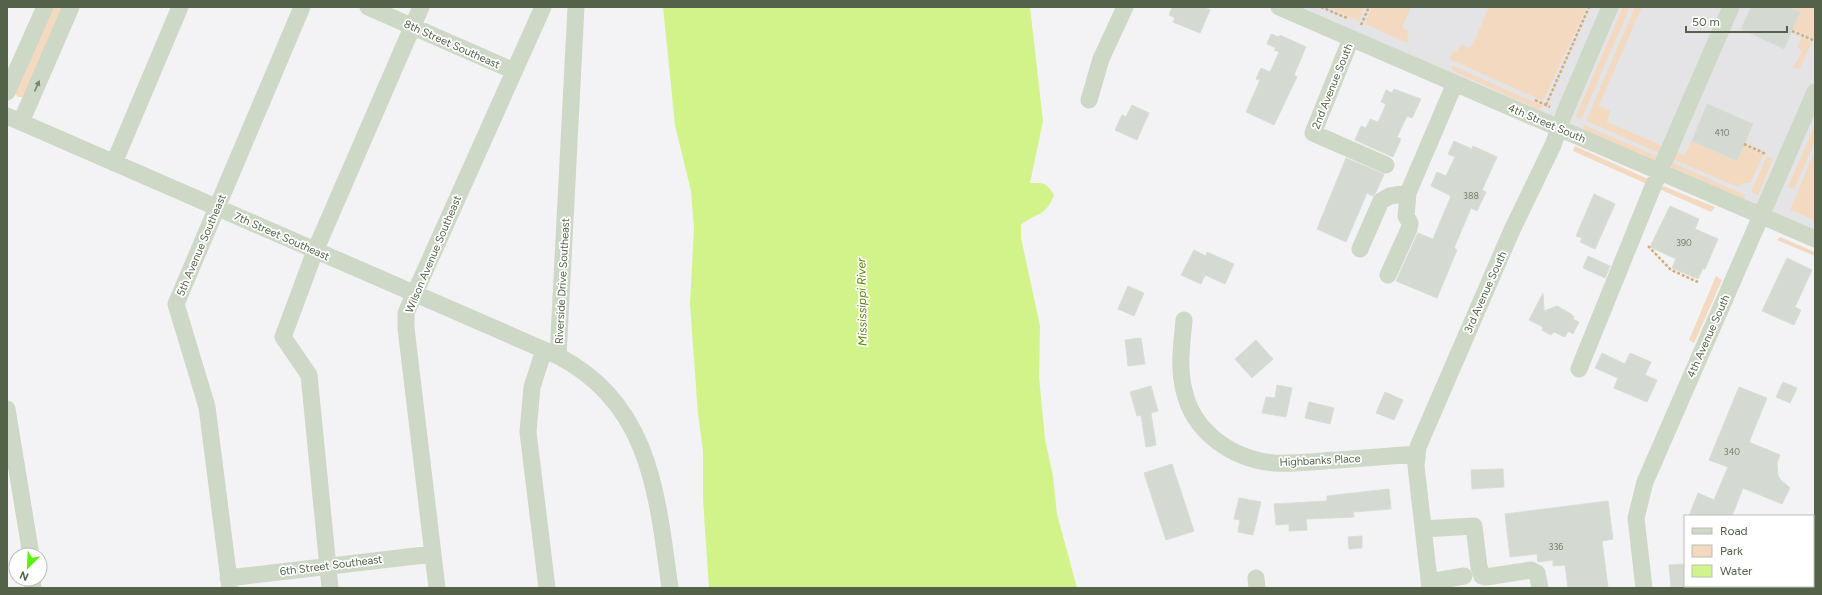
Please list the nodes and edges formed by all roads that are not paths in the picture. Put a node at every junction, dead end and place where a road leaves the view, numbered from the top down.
1 (45, 7) edge
2 (71, 7) edge
3 (180, 7) edge
4 (302, 7) edge
5 (368, 7) edge
6 (421, 7) edge
7 (543, 7) edge
8 (576, 7) edge
9 (1125, 7) edge
10 (1279, 7) edge
11 (1610, 7) edge
12 (1731, 7) edge
13 (412, 26) junction
14 (1351, 38) junction
15 (514, 71) junction
16 (1455, 83) junction
17 (7, 92) edge
18 (1815, 92) edge
19 (1089, 100) dead end
20 (11, 119) edge
21 (1560, 128) junction
22 (114, 163) junction
23 (1386, 165) dead end
24 (1659, 172) junction
25 (1408, 193) junction
26 (216, 207) junction
27 (1760, 215) junction
28 (1815, 240) edge
29 (1360, 248) dead end
30 (315, 251) junction
31 (1388, 275) dead end
32 (414, 294) junction
33 (1184, 320) dead end
34 (551, 353) junction
35 (1579, 369) dead end
36 (7, 409) edge
37 (1417, 454) junction
38 (1423, 529) junction
39 (30, 547) edge
40 (433, 554) junction
41 (327, 566) junction
42 (1464, 576) dead end
43 (229, 583) edge
44 (1430, 585) edge
45 (330, 588) edge
46 (437, 588) edge
47 (547, 588) edge
48 (670, 588) edge
49 (1540, 588) edge
50 (1644, 588) edge

1 - 17 street
20 -> 2 street
3 - 22 street
4 - 26 street, 5th Avenue Southeast
5 - 13 street, 8th Street Southeast
6 - 13 street
7 - 15 street, Wilson Avenue Southeast
8 - 34 street, Riverside Drive Southeast
9 - 19 street
10 - 14 street, 4th Street South
11 - 21 street, 3rd Avenue South
12 - 24 street
13 - 15 street, 8th Street Southeast
13 - 30 street
14 - 16 street, 4th Street South
14 - 23 street, 2nd Avenue South
15 - 32 street, Wilson Avenue Southeast
16 - 21 street, 4th Street South
16 - 25 street
18 - 27 street, 4th Avenue South
20 - 22 street, 7th Street Southeast
21 - 24 street, 4th Street South
21 - 37 street, 3rd Avenue South
22 - 26 street, 7th Street Southeast
24 - 27 street, 4th Street South
24 - 35 street
25 - 29 street
25 - 31 street
26 - 30 street, 7th Street Southeast
26 - 43 street, 5th Avenue Southeast
27 - 28 street, 4th Street South
27 - 50 street, 4th Avenue South
30 - 32 street, 7th Street Southeast
30 - 41 street
32 - 34 street, 7th Street Southeast
32 - 40 street, Wilson Avenue Southeast
33 - 37 street, Highbanks Place
34 - 47 street
34 - 48 street, Riverside Drive Southeast
36 - 39 street
37 - 38 street, 3rd Avenue South
38 - 44 street, 3rd Avenue South
38 - 49 street
40 - 41 street, 6th Street Southeast
40 - 46 street, Wilson Avenue Southeast
41 - 43 street, 6th Street Southeast
41 - 45 street
42 - 44 street

